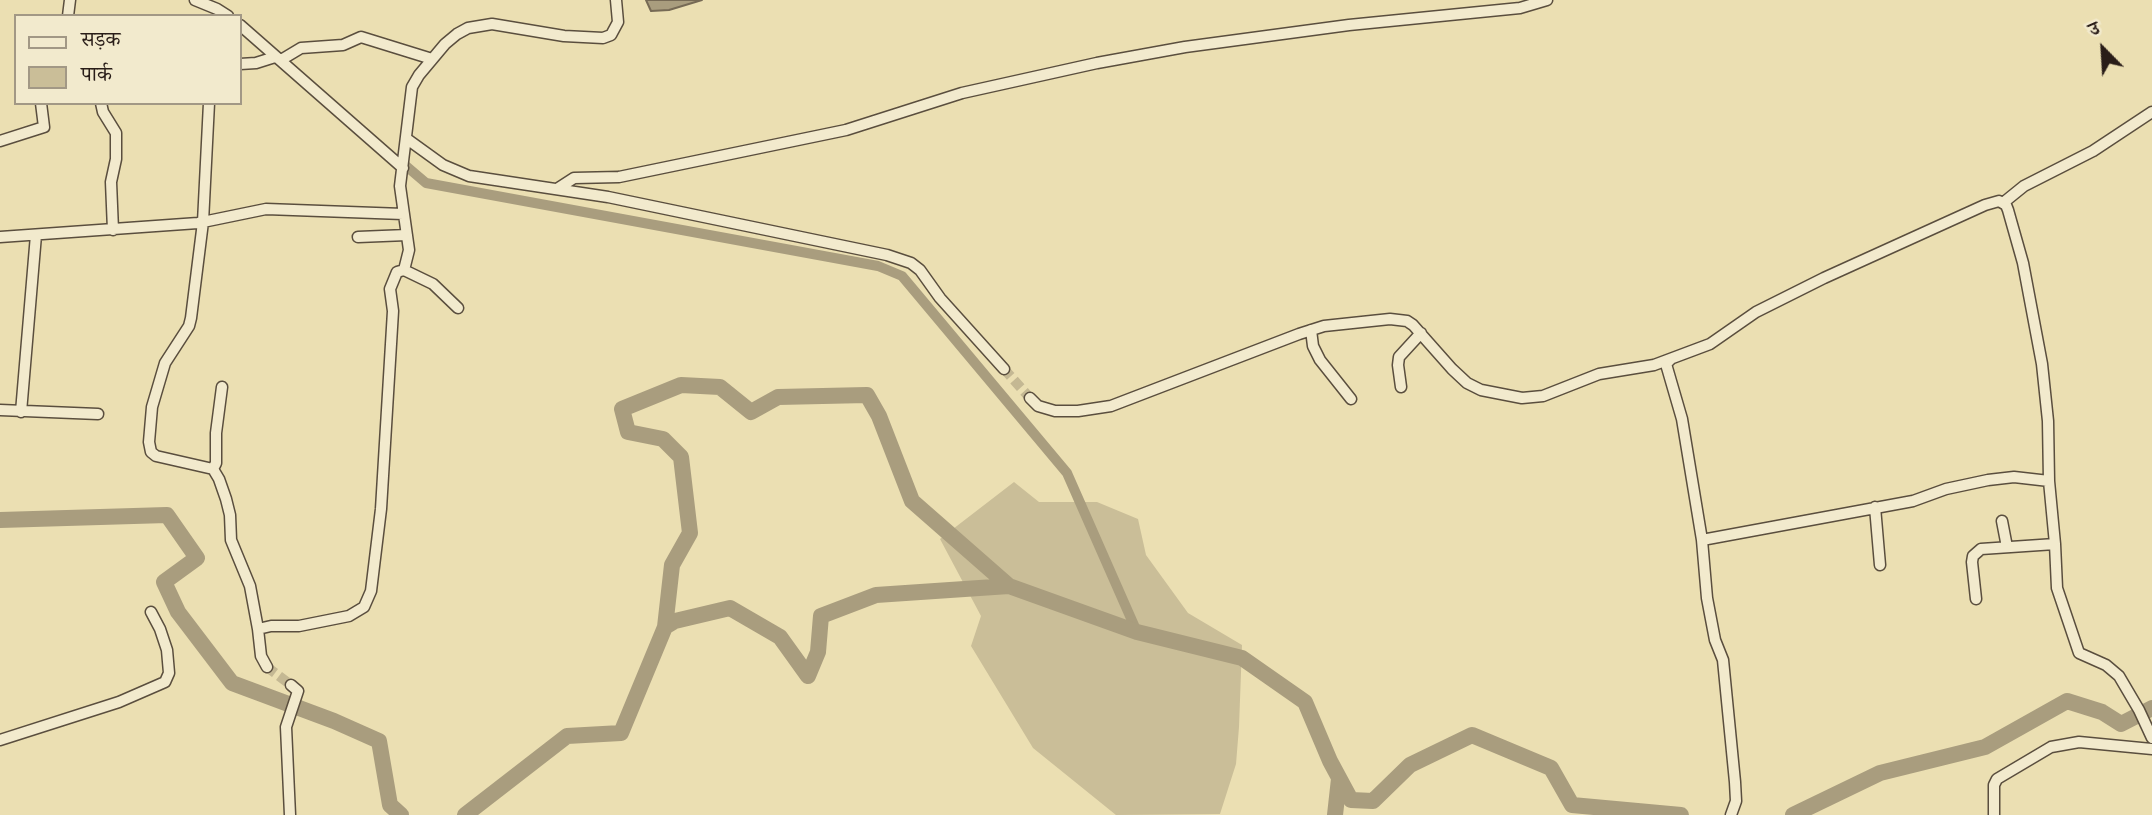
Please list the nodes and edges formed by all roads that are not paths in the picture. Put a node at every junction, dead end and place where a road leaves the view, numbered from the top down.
1 (195, 0) edge
2 (616, 0) edge
3 (1547, 0) edge
4 (225, 14) edge
5 (242, 26) edge
6 (283, 57) junction
7 (432, 59) junction
8 (242, 64) edge
9 (41, 105) edge
10 (101, 105) edge
11 (209, 105) edge
12 (2152, 112) edge
13 (0, 141) edge
14 (407, 141) junction
15 (404, 164) junction
16 (557, 189) junction
17 (2003, 203) junction
18 (403, 214) junction
19 (203, 222) junction
20 (113, 230) junction
21 (36, 234) junction
22 (407, 235) junction
23 (0, 237) edge
24 (358, 237) dead end
25 (404, 270) junction
26 (457, 308) dead end
27 (1311, 330) junction
28 (1420, 333) junction
29 (1671, 359) junction
30 (1004, 369) tunnel mouth
31 (222, 387) dead end
32 (1401, 387) dead end
33 (1030, 398) tunnel mouth
34 (1351, 399) dead end
35 (0, 410) edge
36 (21, 412) junction
37 (98, 414) dead end
38 (213, 469) junction
39 (2049, 481) junction
40 (1875, 507) junction
41 (2002, 521) dead end
42 (1702, 540) junction
43 (2056, 544) junction
44 (2007, 547) junction
45 (1880, 565) dead end
46 (1976, 599) dead end
47 (151, 612) dead end
48 (258, 629) junction
49 (267, 667) tunnel mouth
50 (291, 685) dead end
51 (2152, 738) edge
52 (0, 740) edge
53 (2152, 749) edge
54 (1733, 810) edge
55 (290, 815) edge
56 (1994, 815) edge

1 - 4 street
2 - 7 street
3 - 16 street
5 - 6 street
6 - 7 street
6 - 8 street
6 - 15 street
7 - 14 street
9 - 13 street
10 - 20 street
11 - 19 street
12 - 17 street
14 - 15 street
14 - 16 street
15 - 18 street
16 - 30 street
17 - 29 street
17 - 39 street
18 - 19 street
18 - 22 street
19 - 20 street
19 - 38 street
20 - 21 street
21 - 23 street
21 - 36 street
22 - 24 street
22 - 25 street
25 - 26 street
25 - 48 street
27 - 28 street
27 - 33 street
27 - 34 street
28 - 29 street
28 - 32 street
29 - 42 street
31 - 38 street
35 - 36 street
36 - 37 street
38 - 48 street
39 - 40 street
39 - 43 street
40 - 42 street
40 - 45 street
41 - 44 street
42 - 54 street
43 - 44 street
43 - 51 street
44 - 46 street
47 - 52 street
48 - 49 street
50 - 55 street
53 - 56 street

